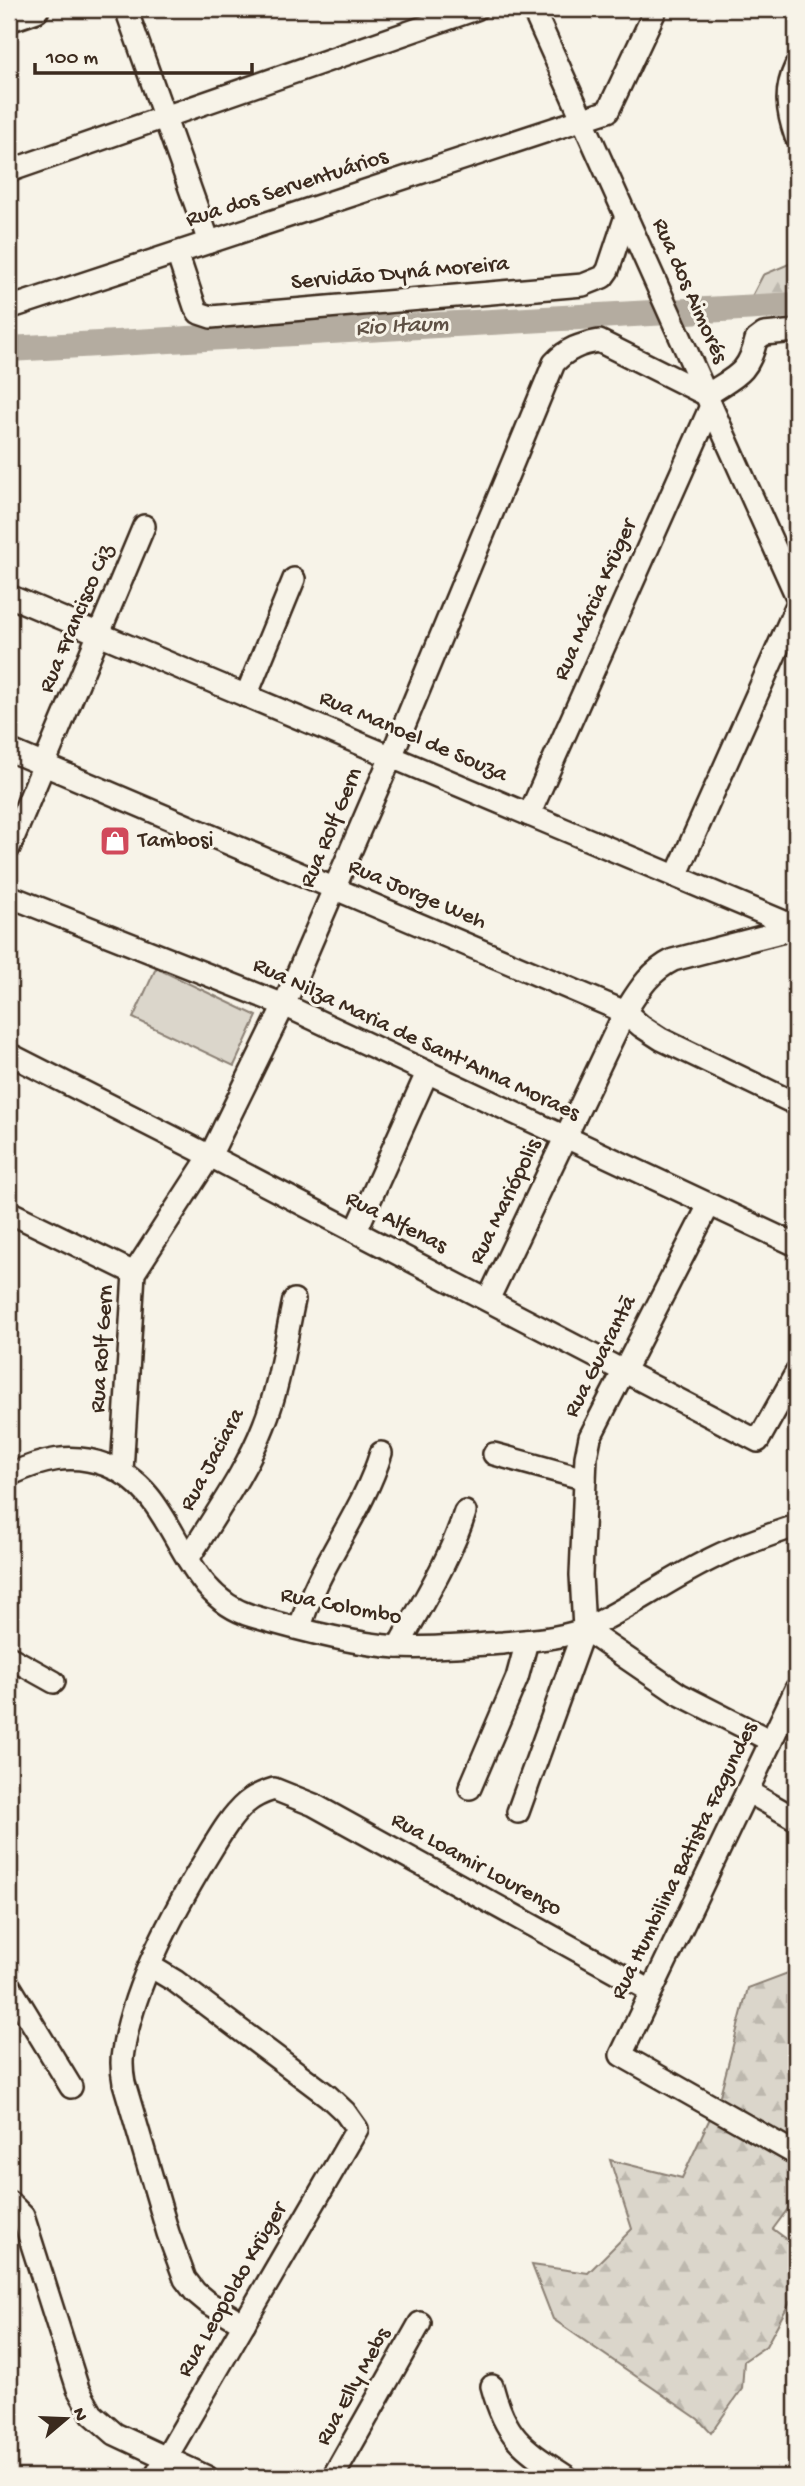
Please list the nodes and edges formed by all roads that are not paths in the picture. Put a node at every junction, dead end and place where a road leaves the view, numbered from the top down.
1 (35, 9) edge
2 (126, 9) edge
3 (476, 9) edge
4 (533, 9) edge
5 (656, 9) edge
6 (9, 18) edge
7 (796, 66) edge
8 (165, 117) junction
9 (583, 119) junction
10 (796, 137) edge
11 (9, 171) edge
12 (626, 216) junction
13 (209, 242) junction
14 (177, 253) junction
15 (9, 308) edge
16 (796, 331) edge
17 (709, 400) junction
18 (144, 526) dead end
19 (294, 579) dead end
20 (796, 595) edge
21 (9, 596) edge
22 (796, 607) edge
23 (99, 634) junction
24 (246, 696) junction
25 (9, 750) edge
26 (391, 757) junction
27 (44, 765) junction
28 (530, 815) junction
29 (9, 848) edge
30 (676, 876) junction
31 (335, 889) junction
32 (9, 896) edge
33 (796, 928) edge
34 (284, 1006) junction
35 (625, 1012) junction
36 (9, 1054) edge
37 (428, 1073) junction
38 (796, 1104) edge
39 (566, 1138) junction
40 (210, 1156) junction
41 (709, 1205) junction
42 (9, 1213) edge
43 (356, 1231) junction
44 (796, 1245) edge
45 (134, 1273) junction
46 (294, 1300) dead end
47 (488, 1300) junction
48 (623, 1370) junction
49 (796, 1373) edge
50 (381, 1453) dead end
51 (494, 1454) dead end
52 (122, 1471) junction
53 (9, 1475) edge
54 (584, 1479) junction
55 (465, 1512) dead end
56 (796, 1526) edge
57 (188, 1559) junction
58 (300, 1628) junction
59 (584, 1629) junction
60 (527, 1641) junction
61 (398, 1647) junction
62 (9, 1657) edge
63 (54, 1682) dead end
64 (796, 1689) edge
65 (772, 1741) junction
66 (470, 1788) dead end
67 (747, 1791) junction
68 (518, 1812) dead end
69 (796, 1818) edge
70 (150, 1966) junction
71 (9, 1985) edge
72 (652, 1991) junction
73 (71, 2087) dead end
74 (796, 2154) edge
75 (9, 2202) edge
76 (420, 2323) dead end
77 (243, 2324) junction
78 (492, 2386) dead end
79 (166, 2458) junction
80 (155, 2477) edge
81 (207, 2477) edge
82 (333, 2477) edge
83 (567, 2477) edge

1 - 6 main road
2 - 8 street
3 - 8 street
4 - 9 street, Rua dos Aimorés
5 - 9 street, Rua dos Serventuários
7 - 10 street
8 - 11 street
8 - 13 street
9 - 12 street, Rua dos Aimorés
9 - 13 street, Rua dos Serventuários
12 - 14 street, Servidão Dyná Moreira
12 - 17 street, Rua dos Aimorés
13 - 14 street, Rua dos Serventuários
14 - 15 street, Rua dos Serventuários
16 - 17 street
17 - 20 street, Rua dos Aimorés
17 - 26 street, Rua Rolf Gern
17 - 28 street, Rua Márcia Krüger
18 - 23 street, Rua Francisco Ciz
19 - 24 street
21 - 23 street, Rua Manoel de Souza
22 - 30 street
23 - 24 street, Rua Manoel de Souza
23 - 27 street, Rua Francisco Ciz
24 - 26 street, Rua Manoel de Souza
25 - 27 street, Rua Jorge Weh
26 - 28 street, Rua Manoel de Souza
26 - 31 street, Rua Rolf Gern
27 - 29 street, Rua Francisco Ciz
27 - 31 street, Rua Jorge Weh
28 - 30 street, Rua Manoel de Souza
30 - 33 street, Rua Manoel de Souza
31 - 34 street, Rua Rolf Gern
31 - 35 street, Rua Jorge Weh
32 - 34 street, Rua Nilza Maria de Sant'Anna Moraes
33 - 35 street, Rua Mariópolis
34 - 37 street, Rua Nilza Maria de Sant'Anna Moraes
34 - 40 street, Rua Rolf Gern
35 - 38 street, Rua Jorge Weh
35 - 39 street, Rua Mariópolis
36 - 40 street, Rua Alfenas
37 - 39 street, Rua Nilza Maria de Sant'Anna Moraes
37 - 43 street
39 - 41 street, Rua Nilza Maria de Sant'Anna Moraes
39 - 47 street, Rua Mariópolis
40 - 43 street, Rua Alfenas
40 - 45 street, Rua Rolf Gern
41 - 44 street, Rua Nilza Maria de Sant'Anna Moraes
41 - 48 street, Rua Guarantã
42 - 45 street
43 - 47 street, Rua Alfenas
45 - 52 street, Rua Rolf Gern
46 - 57 street, Rua Jaciara
47 - 48 street, Rua Alfenas
48 - 49 street, Rua Alfenas
48 - 54 street, Rua Guarantã
50 - 58 street
51 - 54 street
52 - 53 street, Rua Colombo
52 - 57 street, Rua Colombo
54 - 59 street, Rua Guarantã
55 - 61 street
56 - 59 street, Rua Colombo
57 - 58 street, Rua Colombo
58 - 61 street, Rua Colombo
59 - 60 street, Rua Colombo
59 - 65 street
59 - 68 street
60 - 61 street, Rua Colombo
60 - 66 street
62 - 63 street
64 - 65 street, Rua Humbilina Batista Fagundes
65 - 67 street, Rua Humbilina Batista Fagundes
67 - 69 street
67 - 72 street, Rua Humbilina Batista Fagundes
70 - 72 street, Rua Loamir Lourenço
70 - 77 street
70 - 77 street, Rua Leopoldo Krüger
71 - 73 street
72 - 74 street, Rua Humbilina Batista Fagundes
75 - 79 street
76 - 82 street, Rua Elly Mebs
77 - 79 street, Rua Leopoldo Krüger
78 - 83 street
79 - 80 street, Rua Leopoldo Krüger
79 - 81 street

